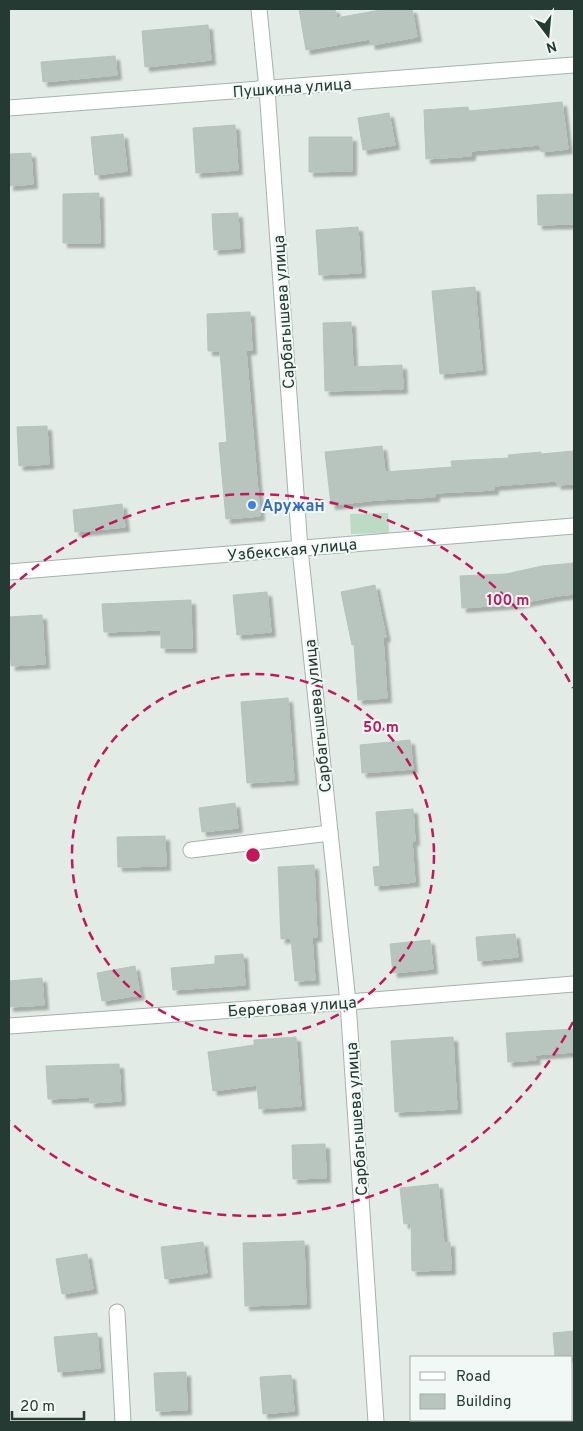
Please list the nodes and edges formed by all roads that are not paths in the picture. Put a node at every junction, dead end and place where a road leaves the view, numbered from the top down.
1 (259, 9) edge
2 (574, 64) edge
3 (267, 89) junction
4 (9, 108) edge
5 (574, 526) edge
6 (300, 549) junction
7 (9, 572) edge
8 (330, 833) junction
9 (191, 850) dead end
10 (574, 984) edge
11 (348, 1002) junction
12 (9, 1026) edge
13 (117, 1312) dead end
14 (123, 1422) edge
15 (376, 1422) edge

1 - 3 street, Сарбагышева улица
2 - 3 street, Пушкина улица
3 - 4 street, Пушкина улица
3 - 6 street, Сарбагышева улица
5 - 6 street, Узбекская улица
6 - 7 street, Узбекская улица
6 - 8 street, Сарбагышева улица
8 - 9 street
8 - 11 street, Сарбагышева улица
10 - 11 street, Береговая улица
11 - 12 street, Береговая улица
11 - 15 street, Сарбагышева улица
13 - 14 street

